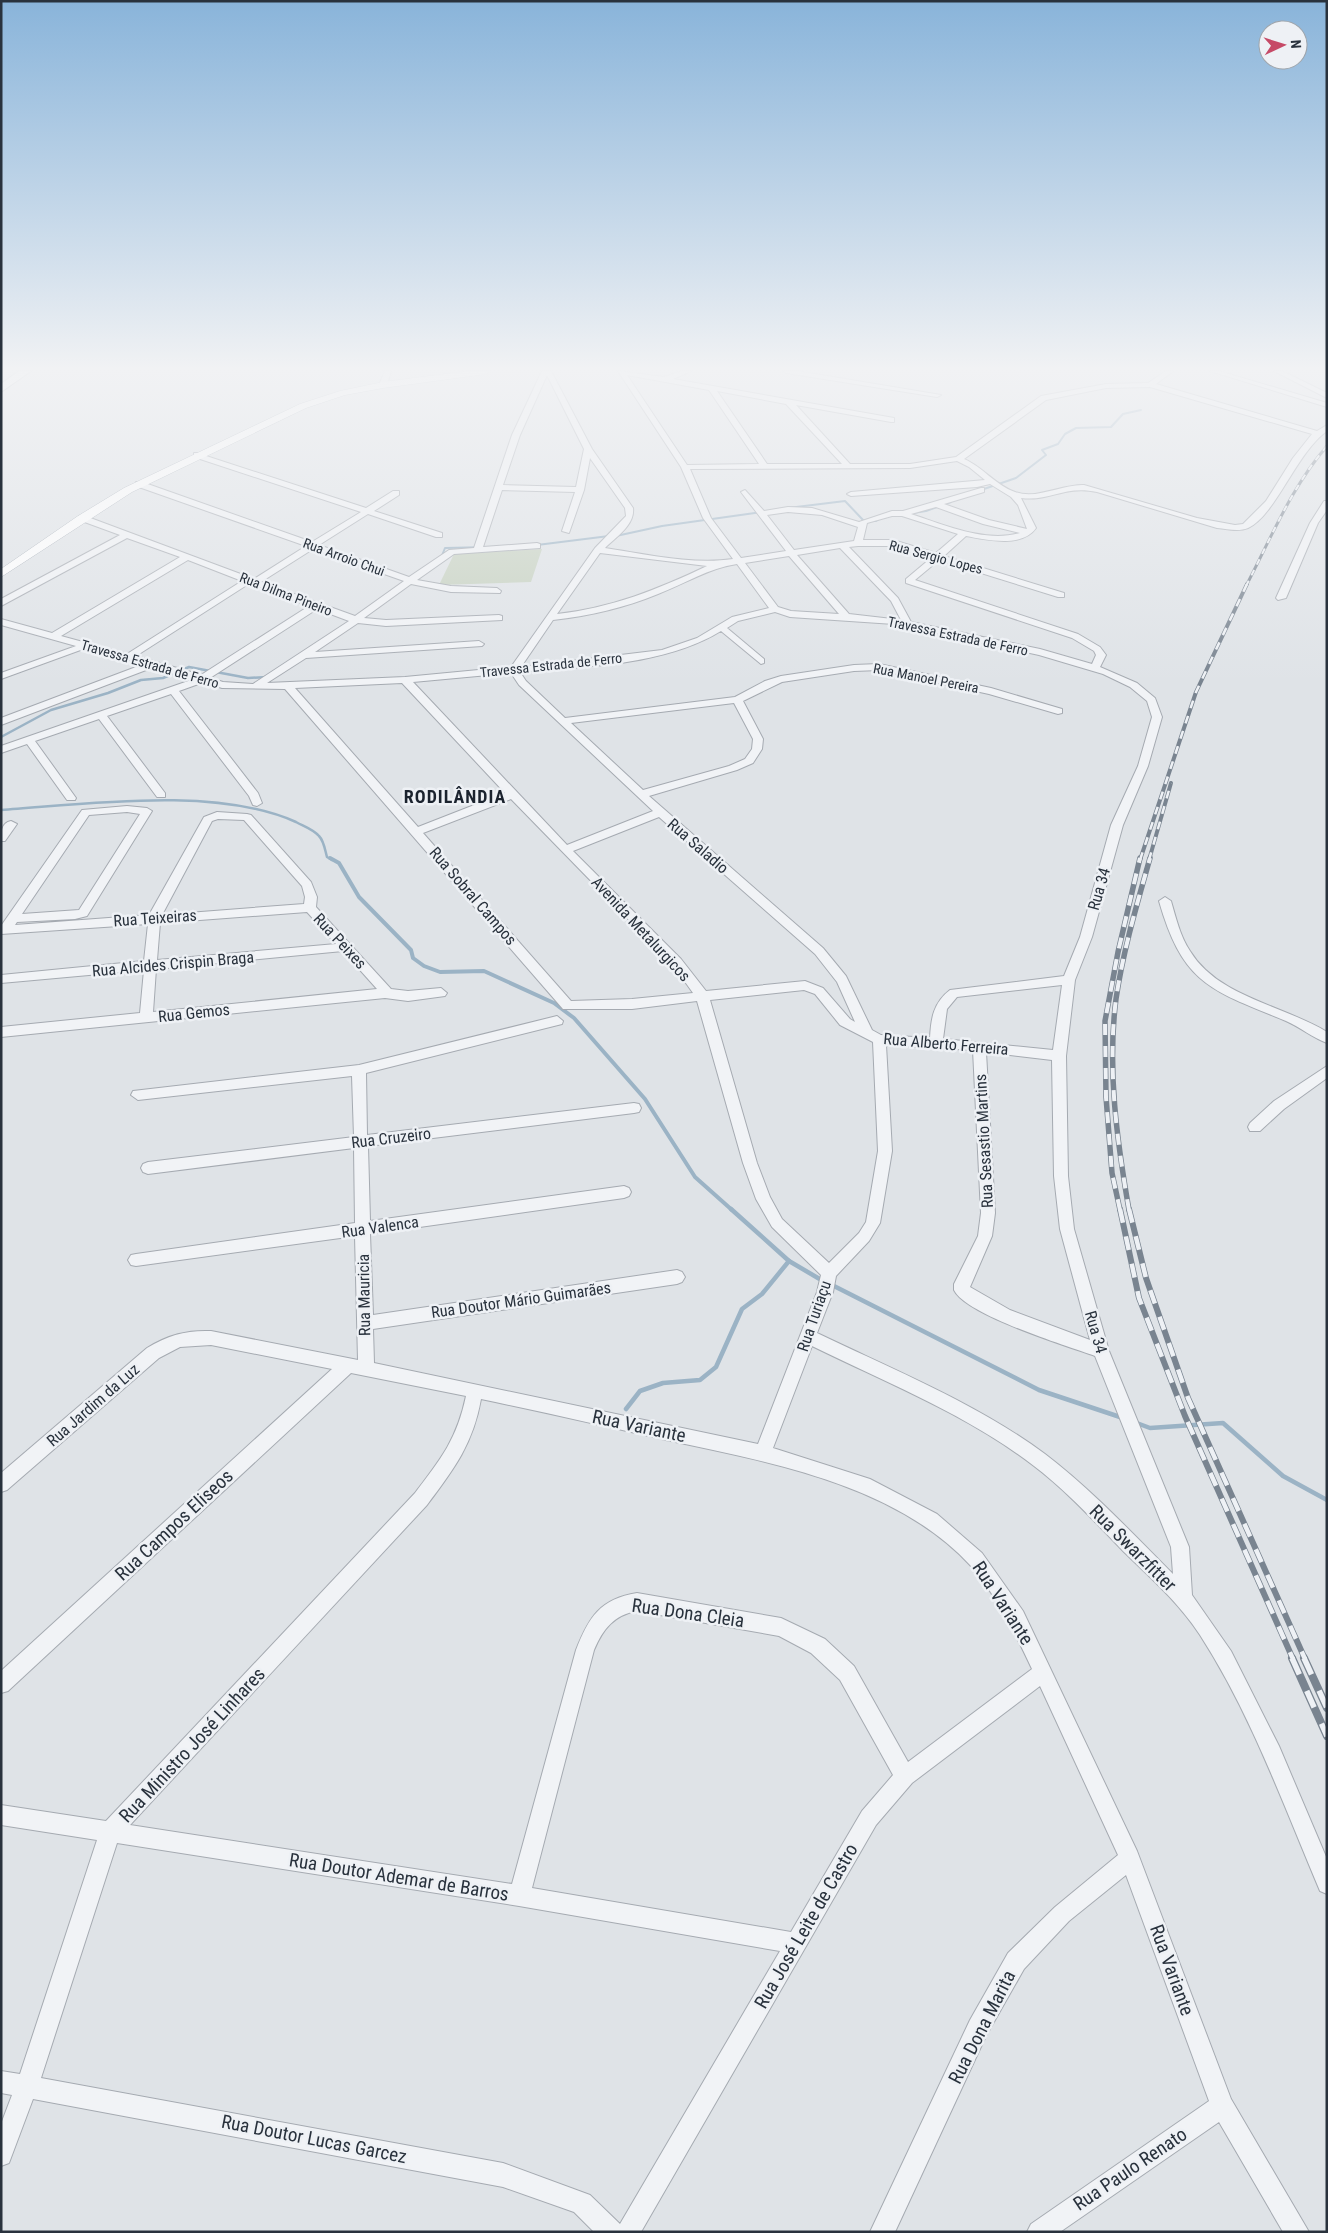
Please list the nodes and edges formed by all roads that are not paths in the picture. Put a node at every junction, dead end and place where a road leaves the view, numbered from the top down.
1 (156, 475) edge
2 (259, 475) edge
3 (502, 475) edge
4 (583, 475) edge
5 (607, 475) edge
6 (688, 475) edge
7 (984, 475) edge
8 (1289, 475) edge
9 (139, 484) junction
10 (995, 484) junction
11 (498, 487) junction
12 (580, 490) junction
13 (745, 492) dead end
14 (396, 493) dead end
15 (851, 494) dead end
16 (1014, 495) junction
17 (1327, 503) edge
18 (936, 504) junction
19 (366, 512) junction
20 (760, 512) junction
21 (903, 514) junction
22 (82, 518) junction
23 (861, 525) junction
24 (566, 531) dead end
25 (1028, 532) junction
26 (965, 533) junction
27 (126, 535) junction
28 (439, 535) dead end
29 (858, 543) junction
30 (314, 545) junction
31 (842, 545) junction
32 (537, 546) dead end
33 (478, 550) junction
34 (598, 550) junction
35 (792, 554) junction
36 (936, 556) junction
37 (187, 557) junction
38 (740, 562) junction
39 (719, 564) junction
40 (1, 574) edge
41 (410, 580) junction
42 (252, 581) junction
43 (497, 591) dead end
44 (1061, 595) dead end
45 (1282, 598) dead end
46 (1, 603) edge
47 (316, 605) junction
48 (775, 609) junction
49 (847, 617) junction
50 (499, 618) dead end
51 (551, 618) junction
52 (353, 619) junction
53 (1, 622) edge
54 (720, 626) junction
55 (909, 626) junction
56 (54, 636) junction
57 (479, 644) dead end
58 (86, 645) junction
59 (305, 654) junction
60 (128, 657) junction
61 (761, 661) dead end
62 (154, 664) junction
63 (1095, 667) junction
64 (514, 670) junction
65 (1, 676) edge
66 (203, 678) junction
67 (405, 680) junction
68 (288, 686) junction
69 (255, 687) junction
70 (173, 690) junction
71 (737, 700) junction
72 (1058, 711) dead end
73 (100, 714) junction
74 (562, 721) junction
75 (1, 722) edge
76 (29, 740) junction
77 (1, 750) edge
78 (513, 794) junction
79 (642, 794) junction
80 (160, 795) dead end
81 (71, 798) dead end
82 (257, 803) dead end
83 (660, 812) junction
84 (11, 824) dead end
85 (416, 832) junction
86 (1, 838) edge
87 (565, 850) junction
88 (1165, 901) dead end
89 (310, 908) junction
90 (13, 918) junction
91 (154, 918) junction
92 (4, 930) edge
93 (345, 947) junction
94 (152, 966) junction
95 (1, 979) edge
96 (1069, 980) junction
97 (385, 993) junction
98 (441, 993) dead end
99 (702, 995) junction
100 (146, 1018) junction
101 (557, 1021) dead end
102 (1, 1032) edge
103 (866, 1032) junction
104 (1327, 1038) edge
105 (879, 1040) junction
106 (936, 1043) junction
107 (979, 1046) junction
108 (1059, 1056) junction
109 (359, 1070) junction
110 (1327, 1071) edge
111 (138, 1095) dead end
112 (634, 1108) dead end
113 (1255, 1127) dead end
114 (360, 1142) junction
115 (148, 1168) dead end
116 (624, 1192) dead end
117 (362, 1229) junction
118 (136, 1260) dead end
119 (677, 1277) dead end
120 (828, 1281) junction
121 (365, 1323) junction
122 (808, 1336) junction
123 (191, 1337) joint
124 (1101, 1351) junction
125 (347, 1366) junction
126 (366, 1369) junction
127 (475, 1390) junction
128 (763, 1453) junction
129 (1, 1484) edge
130 (1183, 1597) junction
131 (1044, 1671) junction
132 (1, 1684) edge
133 (905, 1776) junction
134 (1, 1815) edge
135 (110, 1832) junction
136 (1130, 1858) junction
137 (1327, 1884) edge
138 (519, 1896) junction
139 (795, 1943) junction
140 (1, 2082) edge
141 (27, 2086) junction
142 (1222, 2106) junction
143 (1, 2155) edge
144 (612, 2232) edge
145 (628, 2232) edge
146 (882, 2232) edge
147 (1039, 2232) edge
148 (1297, 2232) edge

1 - 9 main road
2 - 19 street
3 - 11 street
4 - 12 street
5 - 34 street
6 - 38 street
7 - 10 street
8 - 16 street
9 - 22 main road
9 - 30 street, Rua Arroio Chui
10 - 15 street
10 - 16 street
10 - 18 street
11 - 12 street
11 - 33 street
12 - 24 street
13 - 20 street
14 - 19 street
16 - 25 street
17 - 45 street
18 - 21 street
18 - 25 street
19 - 28 street
19 - 30 street
20 - 23 street
20 - 35 street
21 - 23 street
21 - 26 street
22 - 27 street, Rua Dilma Pineiro
22 - 40 main road
23 - 29 street
25 - 26 street
26 - 36 street
27 - 37 street, Rua Dilma Pineiro
27 - 46 street
29 - 31 street, Rua Sergio Lopes
29 - 36 street, Rua Sergio Lopes
30 - 41 street, Rua Arroio Chui
30 - 42 street
31 - 35 street, Rua Sergio Lopes
31 - 55 street
32 - 33 street
33 - 41 street
34 - 39 street
34 - 51 street
35 - 38 street, Rua Sergio Lopes
35 - 49 street
36 - 44 street, Rua Sergio Lopes
36 - 63 street, Rua Sergio Lopes
37 - 42 street, Rua Dilma Pineiro
37 - 56 street
38 - 39 street, Rua Sergio Lopes
38 - 48 street
39 - 51 street
41 - 43 street, Rua Arroio Chui
41 - 52 street
42 - 47 street, Rua Dilma Pineiro
42 - 60 street
47 - 52 street, Rua Dilma Pineiro
47 - 66 street
48 - 49 street, Travessa Estrada de Ferro
48 - 54 street, Travessa Estrada de Ferro
49 - 55 street, Travessa Estrada de Ferro
50 - 52 street, Rua Dilma Pineiro
51 - 64 street
52 - 59 street
53 - 56 street, Travessa Estrada de Ferro
54 - 61 street
54 - 64 street, Travessa Estrada de Ferro
55 - 63 street, Travessa Estrada de Ferro
56 - 58 street, Travessa Estrada de Ferro
57 - 59 street
58 - 60 street, Travessa Estrada de Ferro
58 - 65 street
59 - 69 street
60 - 62 street, Travessa Estrada de Ferro
62 - 66 street, Travessa Estrada de Ferro
62 - 75 street
63 - 96 street, Rua 34
64 - 67 street, Travessa Estrada de Ferro
64 - 74 street, Rua Saladio
66 - 69 street, Travessa Estrada de Ferro
66 - 70 street
67 - 68 street, Travessa Estrada de Ferro
67 - 78 street, Avenida Metalurgicos
68 - 69 street, Travessa Estrada de Ferro
68 - 85 street, Rua Sobral Campos
70 - 73 street
70 - 82 street
71 - 72 street, Rua Manoel Pereira
71 - 74 street
71 - 79 street
73 - 76 street
73 - 80 street
74 - 79 street, Rua Saladio
76 - 77 street
76 - 81 street
78 - 85 street
78 - 87 street, Avenida Metalurgicos
79 - 83 street, Rua Saladio
83 - 87 street
83 - 103 street, Rua Saladio
84 - 86 street
85 - 99 street, Rua Sobral Campos
87 - 99 street, Avenida Metalurgicos
88 - 104 street
89 - 91 street, Rua Teixeiras
89 - 91 street, Rua Peixes
89 - 93 street, Rua Peixes
90 - 90 street
90 - 92 street
91 - 92 street, Rua Teixeiras
91 - 94 street
93 - 94 street, Rua Alcides Crispin Braga
93 - 97 street, Rua Peixes
94 - 95 street, Rua Alcides Crispin Braga
94 - 100 street
96 - 106 street
96 - 108 street, Rua 34
97 - 98 street, Rua Gemos
97 - 100 street, Rua Gemos
99 - 103 street, Rua Alberto Ferreira
99 - 120 street, Avenida Metalurgicos
100 - 102 street, Rua Gemos
101 - 109 street
103 - 105 street, Rua Alberto Ferreira
105 - 106 street, Rua Alberto Ferreira
105 - 120 street, Rua Turiaçu
106 - 107 street, Rua Alberto Ferreira
107 - 108 street, Rua Alberto Ferreira
107 - 124 street, Rua Sesastio Martins
108 - 124 street, Rua 34
109 - 111 street
109 - 114 street, Rua Mauricia
110 - 113 street
112 - 114 street, Rua Cruzeiro
114 - 115 street, Rua Cruzeiro
114 - 117 street, Rua Mauricia
116 - 117 street, Rua Valenca
117 - 118 street, Rua Valenca
117 - 121 street, Rua Mauricia
119 - 121 street, Rua Doutor Mário Guimarães
120 - 122 street, Rua Turiaçu
121 - 126 street, Rua Mauricia
122 - 128 street, Rua Turiaçu
122 - 130 street, Rua Swarzfitter
123 - 125 street, Rua Variante
123 - 129 street, Rua Jardim da Luz
124 - 130 street, Rua 34
125 - 126 street, Rua Variante
125 - 132 street, Rua Campos Eliseos
126 - 127 street, Rua Variante
127 - 128 street, Rua Variante
127 - 135 street, Rua Ministro José Linhares
128 - 131 street, Rua Variante
130 - 137 street, Rua Swarzfitter
131 - 133 street, Rua José Leite de Castro
131 - 136 street, Rua Variante
133 - 138 street, Rua Dona Cleia
133 - 139 street, Rua José Leite de Castro
134 - 135 street, Rua Doutor Ademar de Barros
135 - 138 street, Rua Doutor Ademar de Barros
135 - 141 street, Rua Ministro José Linhares
136 - 142 street, Rua Variante
136 - 146 street, Rua Dona Marita
138 - 139 street, Rua Doutor Ademar de Barros
139 - 145 street, Rua José Leite de Castro
140 - 141 street, Rua Doutor Lucas Garcez
141 - 143 street, Rua Ministro José Linhares
141 - 144 street, Rua Doutor Lucas Garcez
142 - 147 street, Rua Paulo Renato
142 - 148 street, Rua Variante

